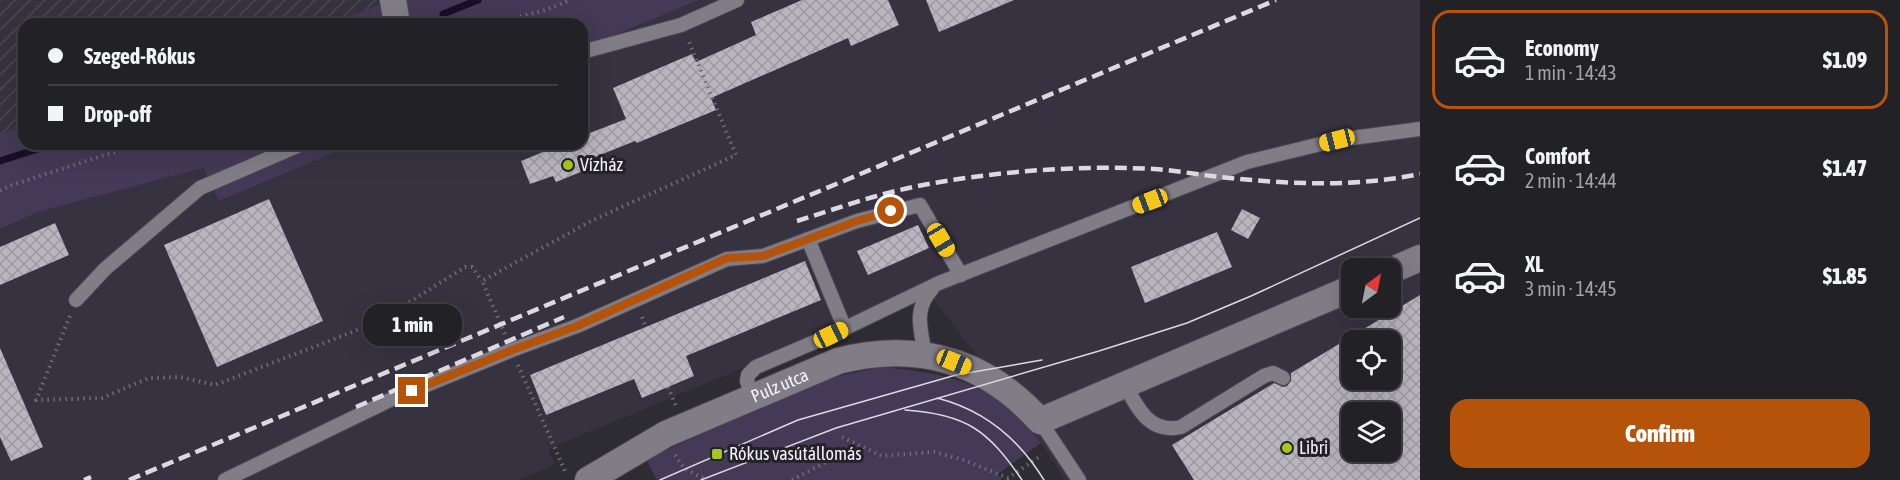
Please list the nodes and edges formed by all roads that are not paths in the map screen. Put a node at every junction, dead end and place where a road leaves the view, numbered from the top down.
1 (393, 0) edge
2 (737, 0) edge
3 (396, 18) edge
4 (588, 50) edge
5 (1420, 129) edge
6 (288, 150) edge
7 (808, 239) junction
8 (1420, 258) edge
9 (1401, 266) edge
10 (962, 275) junction
11 (939, 284) junction
12 (1341, 293) edge
13 (76, 300) road end
14 (845, 329) junction
15 (925, 355) junction
16 (1283, 378) dead end
17 (1125, 385) junction
18 (753, 397) junction
19 (1040, 421) junction
20 (225, 480) edge
21 (587, 480) edge
22 (1079, 480) edge

1 - 3 street
2 - 4 lane
5 - 10 lane
6 - 13 lane
7 - 10 lane
7 - 14 lane
7 - 20 lane
8 - 9 street
10 - 11 lane
11 - 14 lane
11 - 15 lane
12 - 17 street
14 - 18 lane
15 - 18 street, Pulz utca
15 - 19 street, Pulz utca
16 - 17 lane
17 - 19 street
18 - 21 street, Pulz utca
19 - 22 lane

